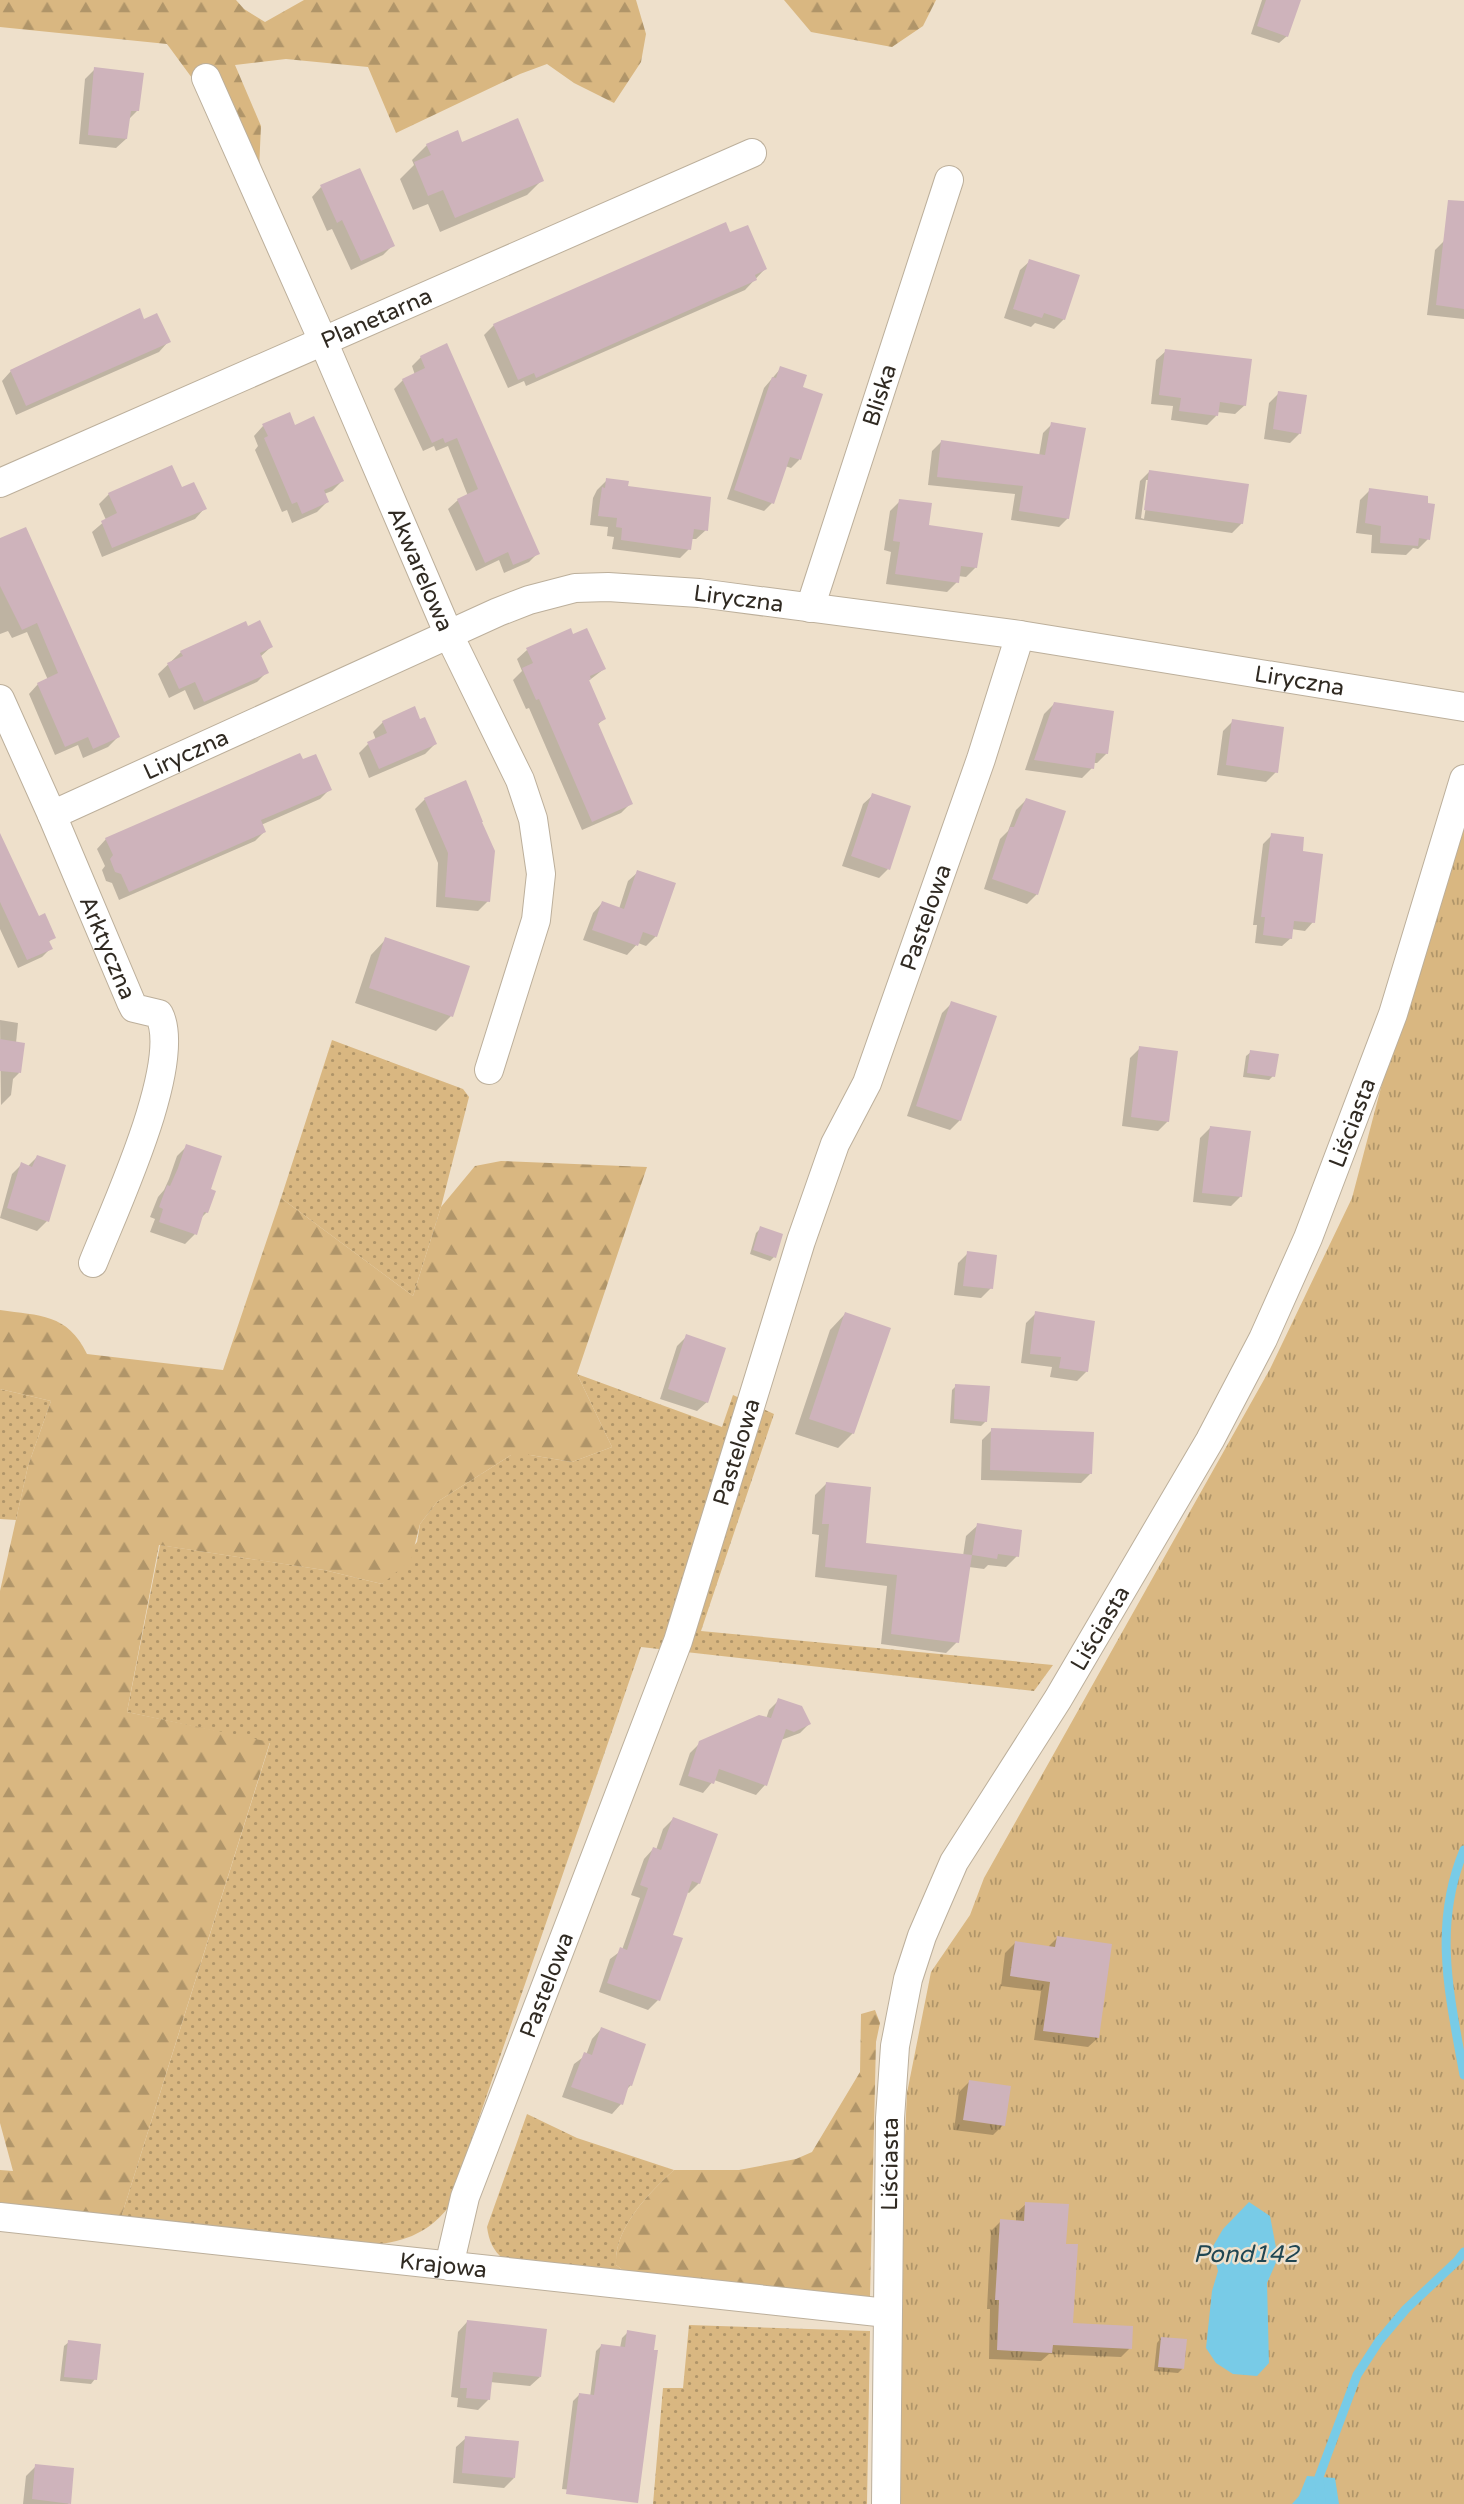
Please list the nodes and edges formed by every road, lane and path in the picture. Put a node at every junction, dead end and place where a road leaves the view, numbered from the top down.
1 (206, 78) dead end
2 (752, 153) dead end
3 (949, 180) dead end
4 (323, 341) junction
5 (0, 483) edge
6 (810, 608) junction
7 (449, 635) junction
8 (1020, 635) junction
9 (0, 699) edge
10 (1464, 706) edge
11 (1464, 779) edge
12 (52, 815) junction
13 (489, 1070) dead end
14 (93, 1263) dead end
15 (0, 2217) edge
16 (449, 2266) junction
17 (887, 2313) junction
18 (886, 2504) edge

1 - 4 street, Akwarelowa
2 - 4 street, Planetarna
3 - 6 street, Bliska
4 - 5 street, Planetarna
4 - 7 street, Akwarelowa
6 - 7 street, Liryczna
6 - 8 street, Liryczna
7 - 12 street, Liryczna
7 - 13 street, Akwarelowa
8 - 10 street, Liryczna
8 - 16 street, Pastelowa
9 - 12 street, Arktyczna
11 - 17 street, Liściasta
12 - 14 street, Arktyczna
15 - 16 street, Krajowa
16 - 17 street, Krajowa
17 - 18 street, Liściasta

